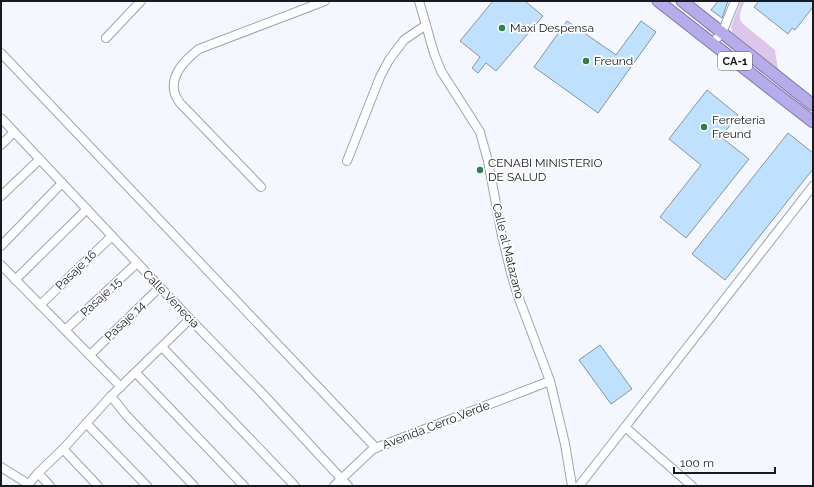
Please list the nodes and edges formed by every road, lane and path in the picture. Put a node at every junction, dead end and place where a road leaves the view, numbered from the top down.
1 (141, 1) edge
2 (325, 1) edge
3 (419, 1) edge
4 (658, 1) edge
5 (682, 1) edge
6 (734, 1) edge
7 (426, 25) junction
8 (722, 33) junction
9 (106, 38) dead end
10 (712, 43) junction
11 (1, 53) edge
12 (813, 105) edge
13 (1, 118) edge
14 (813, 122) edge
15 (14, 132) junction
16 (1, 145) edge
17 (39, 160) junction
18 (348, 161) dead end
19 (62, 183) junction
20 (261, 186) dead end
21 (813, 186) edge
22 (1, 196) edge
23 (87, 209) junction
24 (112, 236) junction
25 (1, 246) edge
26 (137, 263) junction
27 (1, 265) edge
28 (15, 280) junction
29 (160, 287) junction
30 (40, 305) junction
31 (190, 319) junction
32 (65, 330) junction
33 (162, 347) junction
34 (90, 355) junction
35 (136, 373) junction
36 (550, 382) junction
37 (121, 387) junction
38 (111, 396) junction
39 (86, 423) junction
40 (625, 427) junction
41 (376, 448) junction
42 (63, 449) junction
43 (1, 467) edge
44 (38, 474) junction
45 (342, 479) junction
46 (28, 485) edge
47 (50, 486) edge
48 (98, 486) edge
49 (147, 486) edge
50 (194, 486) edge
51 (244, 486) edge
52 (295, 486) edge
53 (334, 486) edge
54 (348, 486) edge
55 (572, 486) edge
56 (579, 486) edge
57 (692, 486) edge

1 - 9 street
2 - 20 street
3 - 7 street, Calle al Matazano
4 - 10 highway, CA-1
5 - 8 highway, CA-1
6 - 8 street
7 - 18 street
7 - 36 street, Calle al Matazano
8 - 10 street
8 - 12 highway, CA-1
10 - 14 highway, CA-1
11 - 41 street
13 - 15 street, Calle Venecia
15 - 16 street
15 - 17 street, Calle Venecia
17 - 19 street, Calle Venecia
17 - 22 street
19 - 23 street, Calle Venecia
19 - 25 street
21 - 40 street
23 - 24 street, Calle Venecia
23 - 28 street
24 - 26 street, Calle Venecia
24 - 30 street, Pasaje 16
26 - 29 street, Calle Venecia
26 - 32 street, Pasaje 15
27 - 28 street
28 - 30 street
29 - 31 street, Calle Venecia
29 - 34 street, Pasaje 14
30 - 32 street
31 - 33 street
31 - 45 street, Calle Venecia
32 - 34 street
33 - 35 street
33 - 52 street
34 - 37 street
35 - 37 street
35 - 51 street
36 - 41 street, Avenida Cerro Verde
36 - 55 street, Calle al Matazano
37 - 38 street
38 - 39 street
38 - 50 street
39 - 42 street
39 - 49 street
40 - 56 street
40 - 57 street
41 - 45 street, Avenida Cerro Verde
42 - 44 street
42 - 48 street
43 - 46 street
44 - 46 street
44 - 47 street
45 - 53 street, Avenida Cerro Verde
45 - 54 street, Calle Venecia

